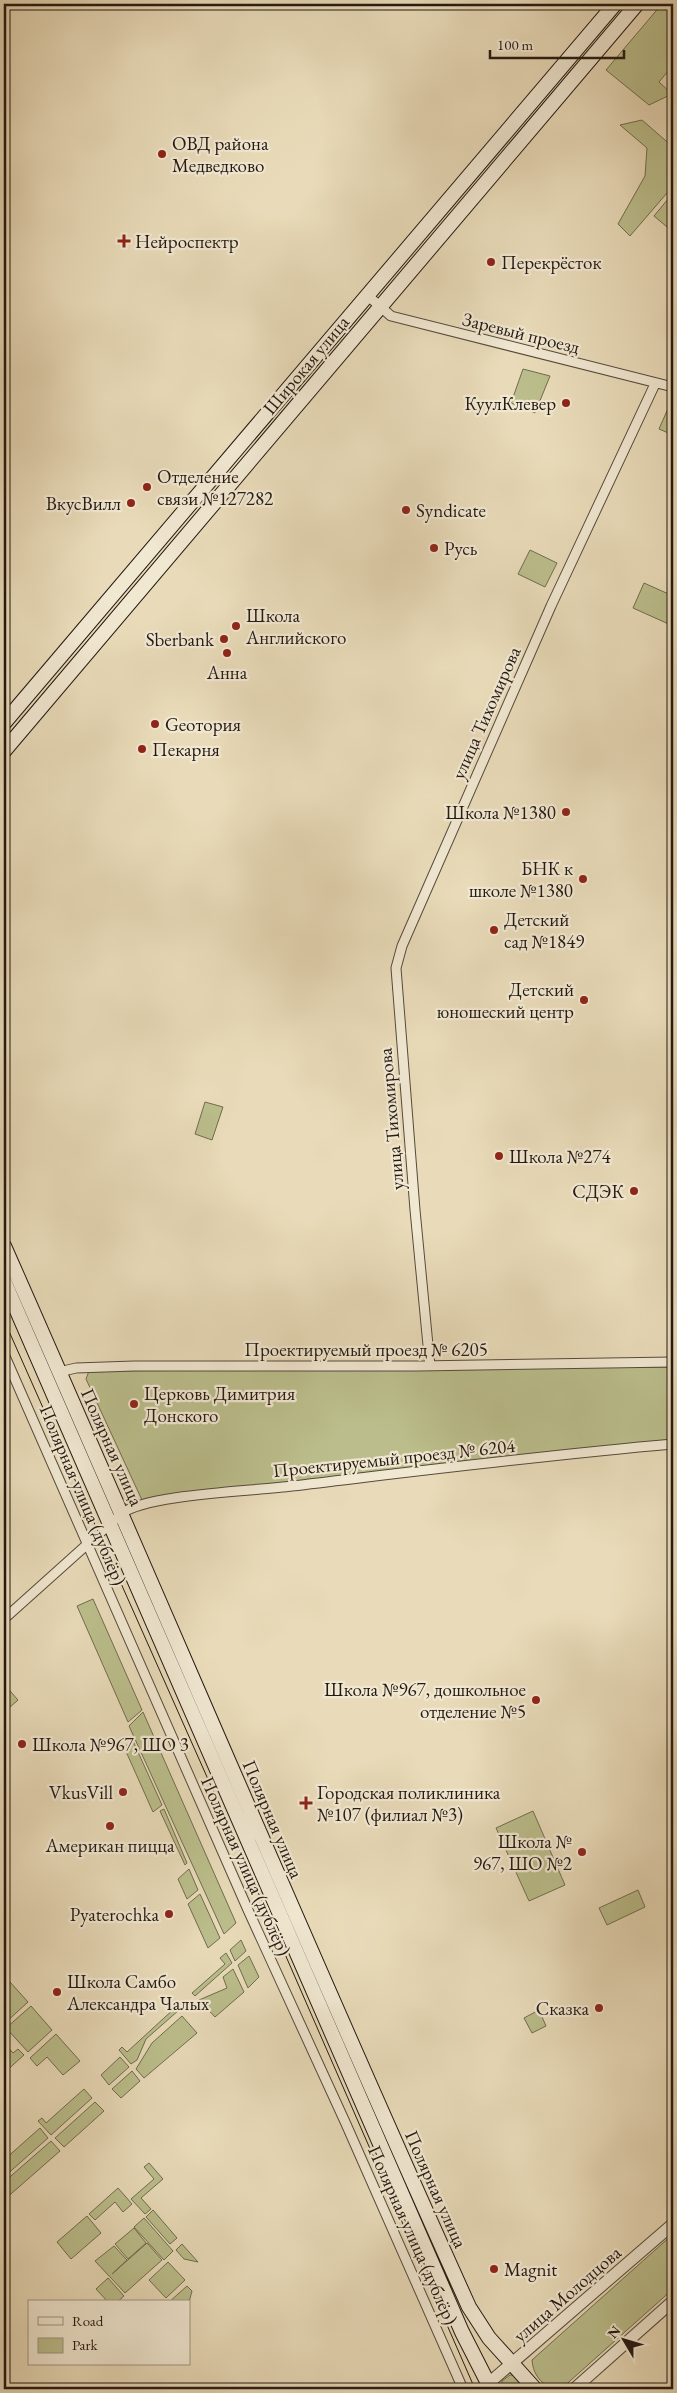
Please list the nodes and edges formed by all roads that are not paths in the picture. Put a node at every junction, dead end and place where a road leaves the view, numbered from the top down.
1 (615, 4) edge
2 (637, 4) edge
3 (367, 295) junction
4 (380, 306) junction
5 (655, 384) junction
6 (673, 388) edge
7 (201, 492) junction
8 (214, 503) junction
9 (167, 532) junction
10 (180, 543) junction
11 (4, 724) edge
12 (4, 751) edge
13 (4, 1246) edge
14 (4, 1281) edge
15 (9, 1308) edge
16 (4, 1354) edge
17 (673, 1362) edge
18 (430, 1366) junction
19 (59, 1372) junction
20 (673, 1444) edge
21 (121, 1514) junction
22 (110, 1524) junction
23 (87, 1544) junction
24 (4, 1620) edge
25 (673, 2224) edge
26 (673, 2301) edge
27 (512, 2364) junction
28 (487, 2388) edge
29 (463, 2389) edge
30 (535, 2389) edge
31 (574, 2389) edge

1 - 3 main road, Широкая улица
2 - 4 main road, Широкая улица
3 - 4 street, Заревый проезд
3 - 7 main road, Широкая улица
4 - 5 street, Заревый проезд
4 - 8 main road, Широкая улица
5 - 6 street, Заревый проезд
5 - 18 street, улица Тихомирова
7 - 8 street
7 - 9 main road, Широкая улица
8 - 10 main road, Широкая улица
9 - 10 street
9 - 11 main road, Широкая улица
10 - 12 main road, Широкая улица
13 - 19 main road, Полярная улица
14 - 15 main road, Полярная улица
15 - 22 main road, Полярная улица
16 - 23 street, Полярная улица (дублёр)
17 - 18 street, Проектируемый проезд № 6205
18 - 19 street, Проектируемый проезд № 6205
19 - 21 main road, Полярная улица
20 - 21 street, Проектируемый проезд № 6204
21 - 22 street, Проектируемый проезд № 6204
21 - 27 main road, Полярная улица
22 - 23 street, Проектируемый проезд № 6204
22 - 28 main road, Полярная улица
23 - 24 street, Проектируемый проезд № 6204
23 - 29 street, Полярная улица (дублёр)
25 - 27 street, улица Молодцова
26 - 31 street
27 - 28 street, улица Молодцова
27 - 30 main road, Полярная улица

